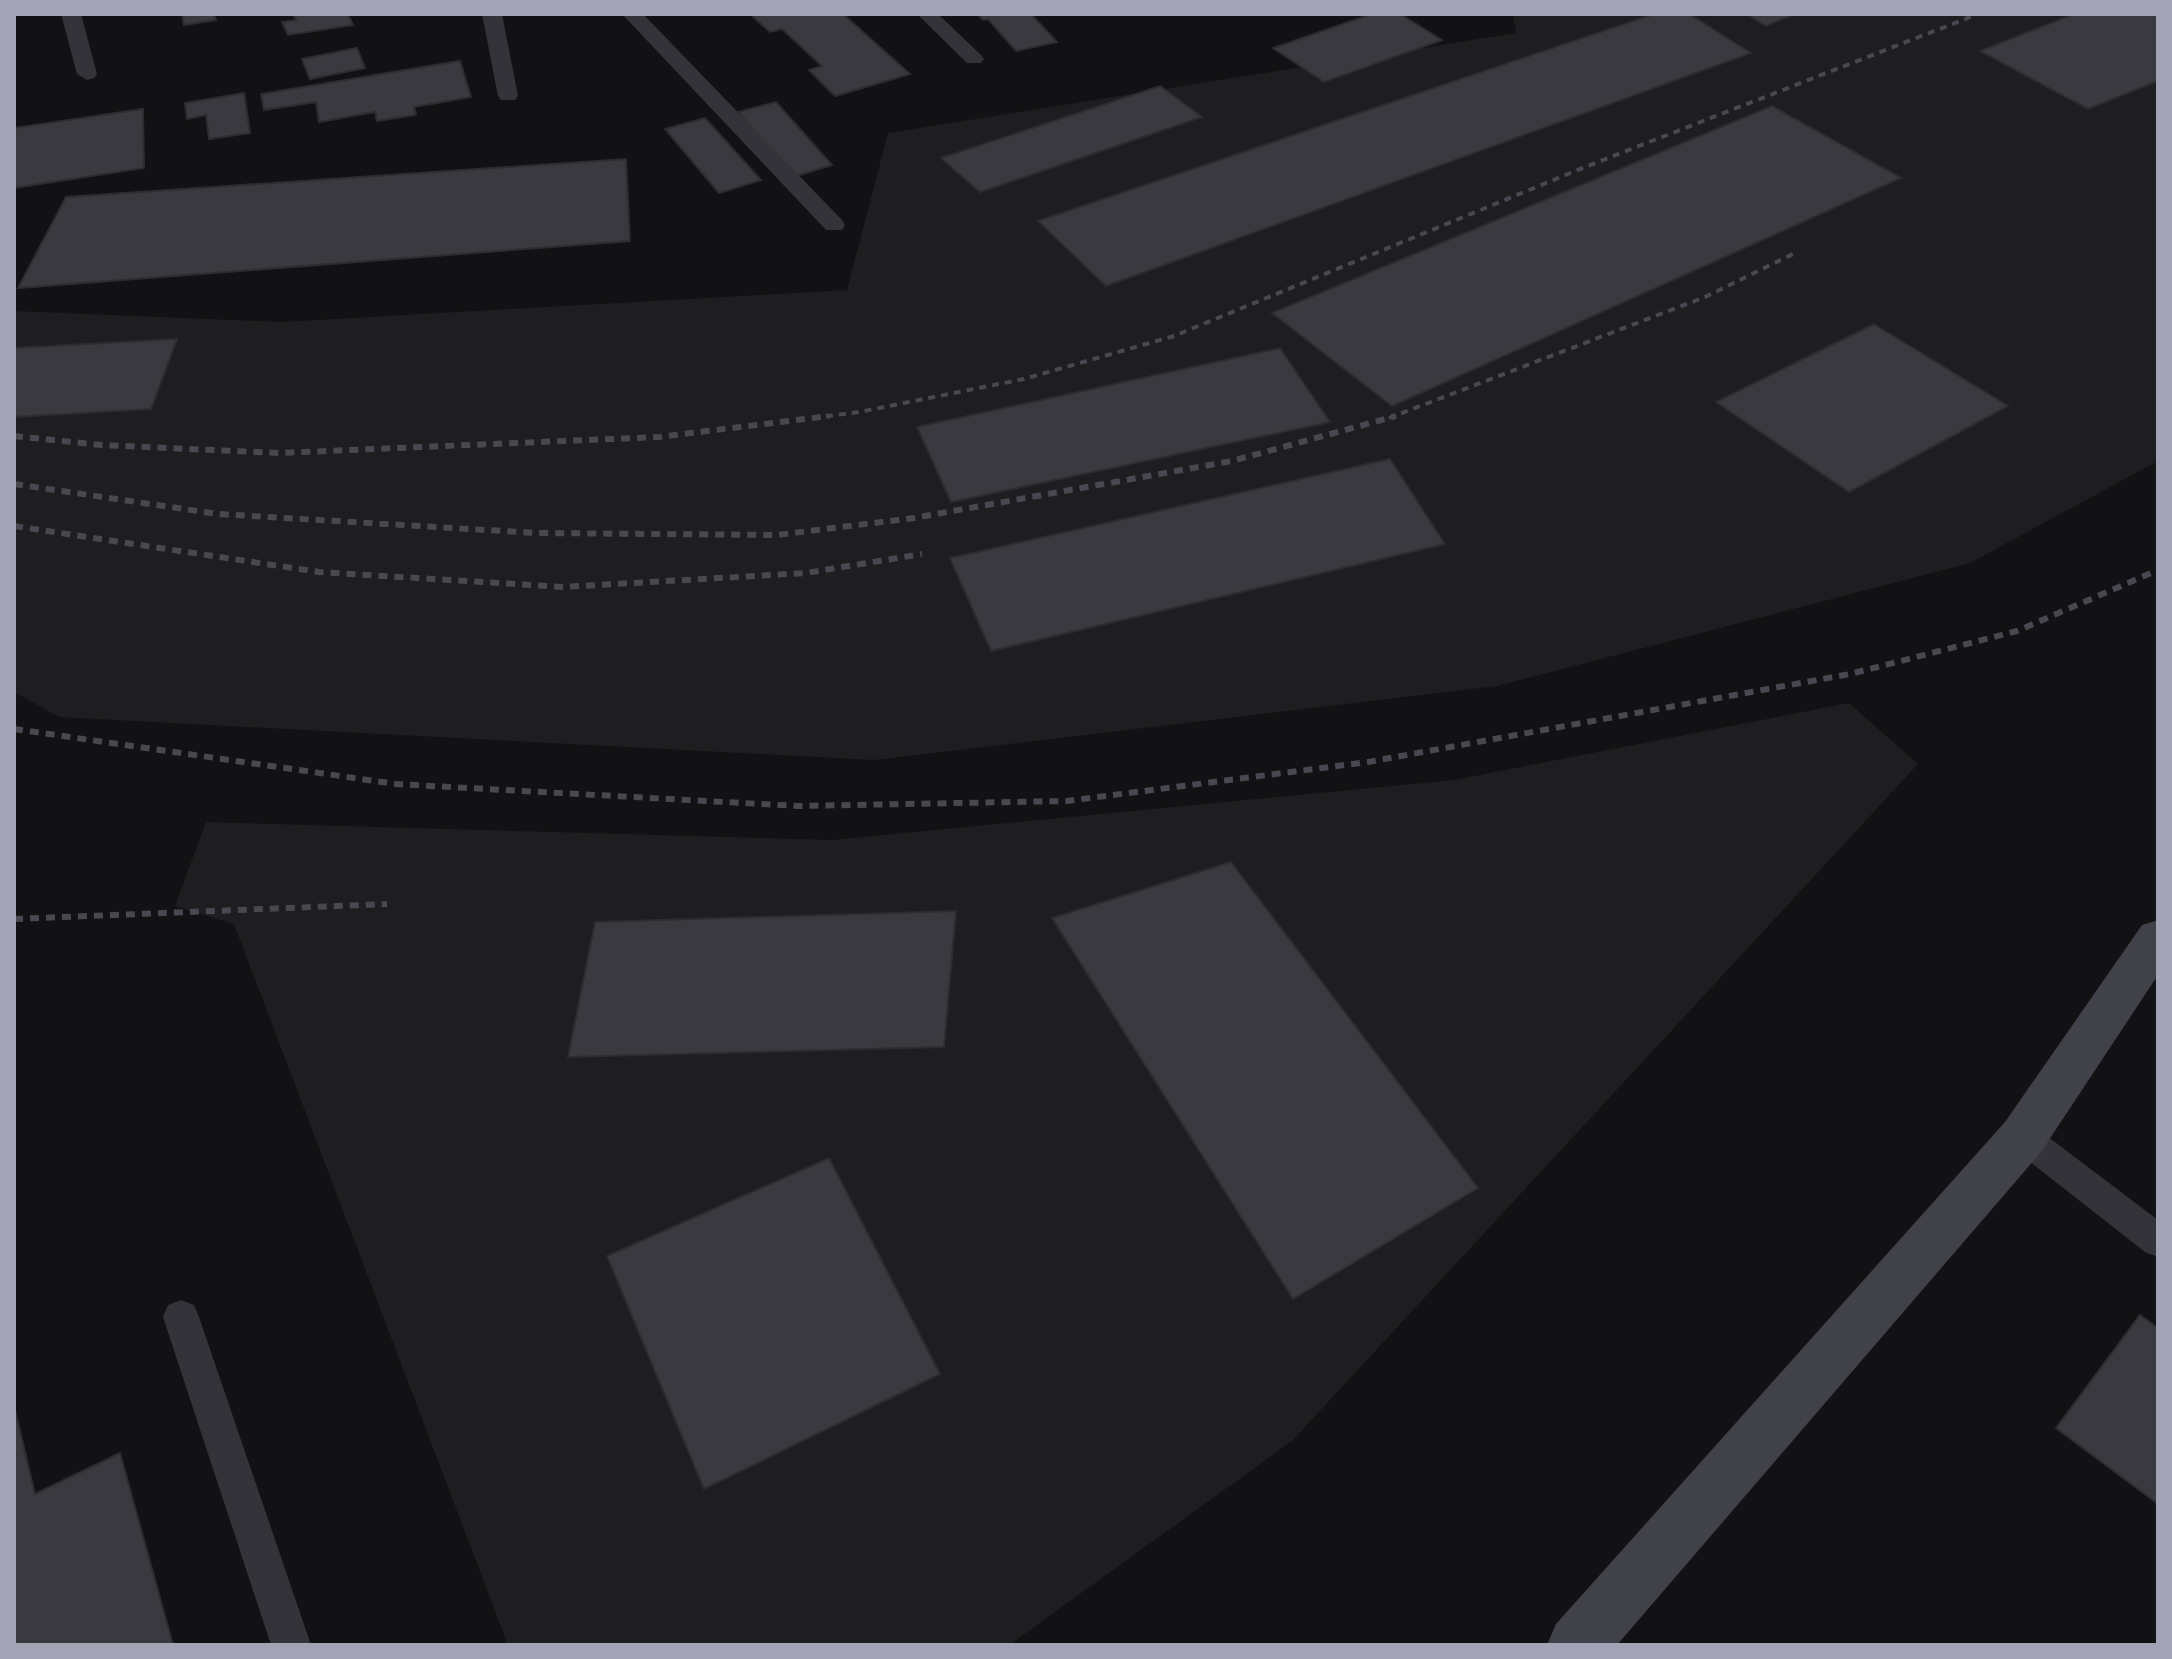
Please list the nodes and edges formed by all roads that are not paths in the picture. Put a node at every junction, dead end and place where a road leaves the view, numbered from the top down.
1 (71, 14) edge
2 (492, 14) edge
3 (632, 14) edge
4 (927, 14) edge
5 (974, 59) dead end
6 (87, 74) dead end
7 (508, 96) dead end
8 (834, 225) dead end
9 (2158, 938) edge
10 (2023, 1137) junction
11 (2158, 1241) edge
12 (181, 1317) dead end
13 (291, 1645) edge
14 (1577, 1645) edge

1 - 6 lane
2 - 7 lane
3 - 8 lane
4 - 5 lane
9 - 10 main road
10 - 11 lane
10 - 14 main road
12 - 13 lane

